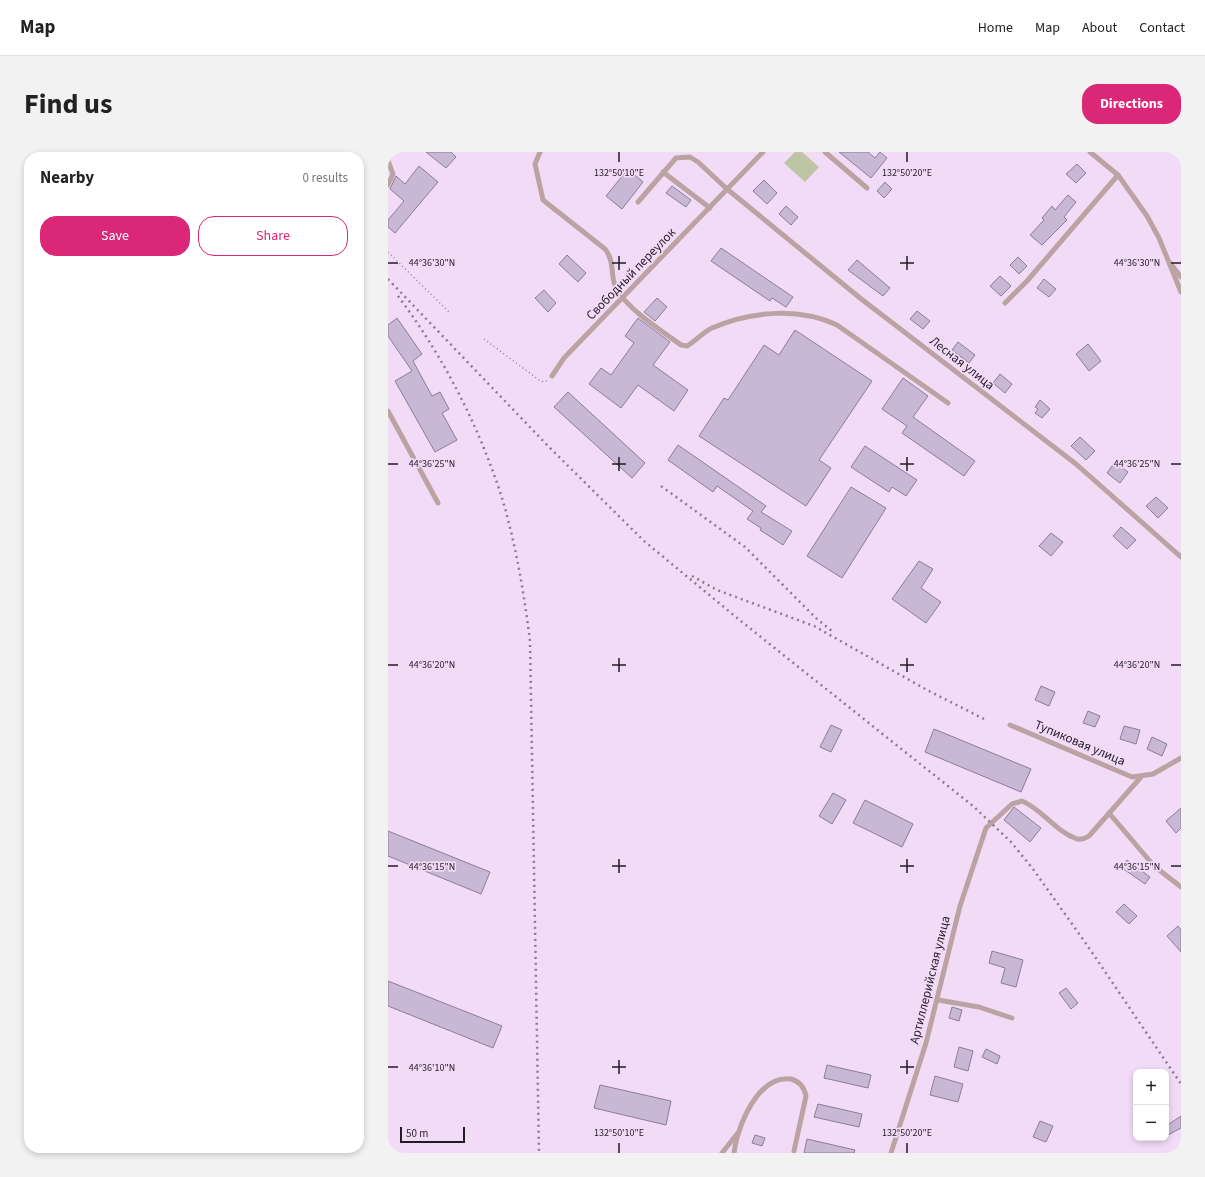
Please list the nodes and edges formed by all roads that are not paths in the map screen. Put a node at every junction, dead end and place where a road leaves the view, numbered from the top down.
1 (540, 152) edge
2 (763, 152) edge
3 (825, 152) edge
4 (1090, 152) edge
5 (388, 162) edge
6 (663, 172) junction
7 (1118, 175) junction
8 (388, 185) edge
9 (867, 188) dead end
10 (727, 189) junction
11 (638, 202) dead end
12 (710, 208) junction
13 (1167, 258) junction
14 (1181, 277) edge
15 (1181, 292) edge
16 (624, 298) junction
17 (1005, 303) dead end
18 (552, 376) road end
19 (948, 403) dead end
20 (388, 411) edge
21 (438, 502) dead end
22 (1181, 557) edge
23 (1010, 725) dead end
24 (1181, 758) edge
25 (1142, 777) junction
26 (1109, 813) junction
27 (1181, 888) edge
28 (938, 1000) junction
29 (1012, 1018) dead end
30 (740, 1130) junction
31 (794, 1151) dead end
32 (722, 1153) edge
33 (734, 1153) edge
34 (891, 1153) edge

1 - 16 lane
2 - 10 lane, Свободный переулок
3 - 9 lane
4 - 7 lane
5 - 8 lane
6 - 10 lane, Лесная улица
6 - 11 lane, Лесная улица
6 - 12 lane
7 - 13 lane
7 - 17 lane
10 - 12 lane, Свободный переулок
10 - 22 lane, Лесная улица
12 - 16 lane, Свободный переулок
13 - 14 lane
13 - 15 lane
16 - 18 lane, Свободный переулок
16 - 19 lane
20 - 21 lane
23 - 25 lane, Тупиковая улица
24 - 25 lane
25 - 26 lane
26 - 27 lane
26 - 28 lane, Артиллерийская улица
28 - 29 lane
28 - 34 lane, Артиллерийская улица
30 - 31 lane
30 - 32 lane
30 - 33 lane

